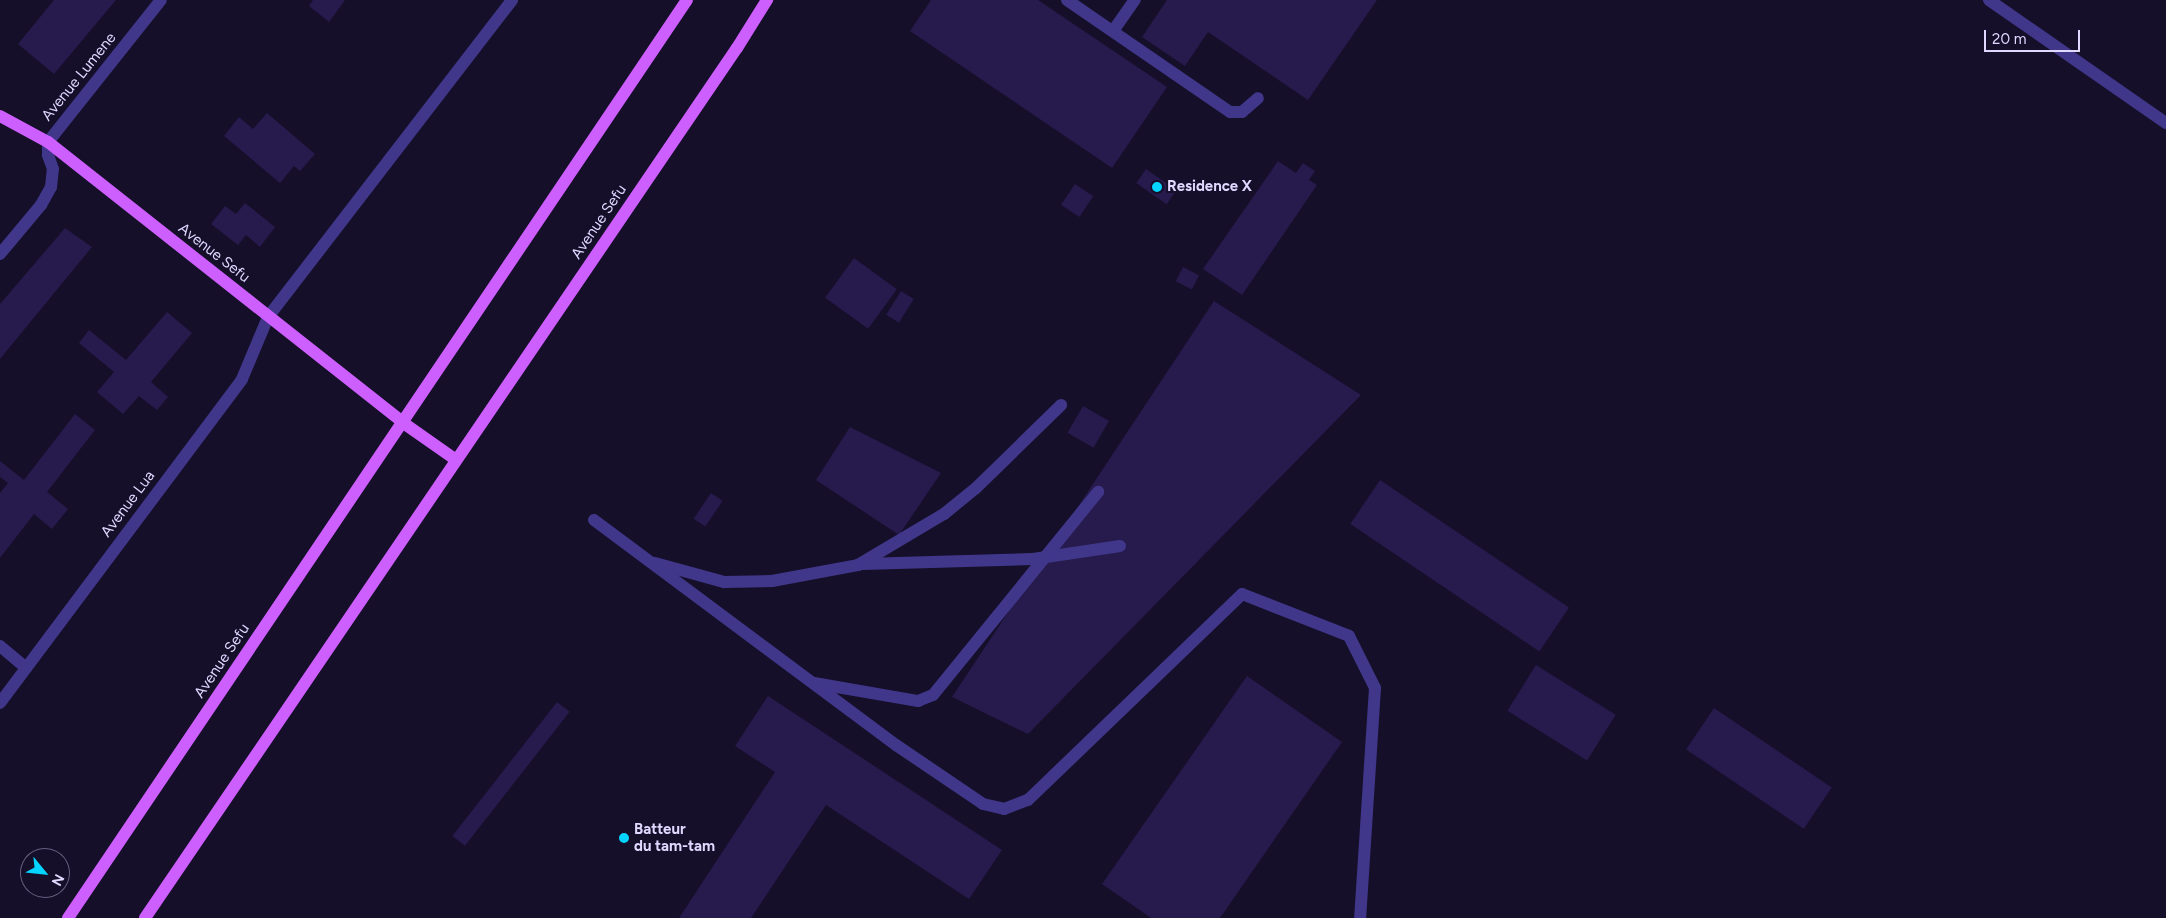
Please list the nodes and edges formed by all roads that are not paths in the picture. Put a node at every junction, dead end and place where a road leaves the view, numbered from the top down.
1 (161, 0) edge
2 (512, 0) edge
3 (688, 0) edge
4 (767, 0) edge
5 (1067, 0) edge
6 (1135, 0) edge
7 (1989, 0) edge
8 (1113, 31) junction
9 (1258, 98) dead end
10 (0, 116) edge
11 (2166, 123) edge
12 (48, 142) junction
13 (0, 254) edge
14 (268, 317) junction
15 (1061, 405) dead end
16 (402, 422) junction
17 (456, 460) junction
18 (1098, 492) dead end
19 (594, 520) dead end
20 (1120, 546) dead end
21 (1048, 556) junction
22 (648, 561) junction
23 (858, 565) junction
24 (0, 646) edge
25 (26, 668) junction
26 (812, 682) junction
27 (0, 703) edge
28 (68, 918) edge
29 (145, 918) edge
30 (1360, 918) edge

1 - 12 street, Avenue Lumene
2 - 14 street, Avenue Lua
3 - 16 main road, Avenue Sefu
4 - 17 main road, Avenue Sefu
5 - 8 street
6 - 8 street
7 - 11 street
8 - 9 street
10 - 12 main road, Avenue Sefu
12 - 13 street, Avenue Lumene
12 - 14 main road, Avenue Sefu
14 - 16 main road, Avenue Sefu
14 - 25 street, Avenue Lua
15 - 23 street
16 - 17 main road, Avenue Sefu
16 - 28 main road, Avenue Sefu
17 - 29 main road, Avenue Sefu
18 - 21 street
19 - 22 street
20 - 21 street
21 - 23 street
21 - 26 street
22 - 23 street
22 - 26 street
24 - 25 street
25 - 27 street, Avenue Lua
26 - 30 street

